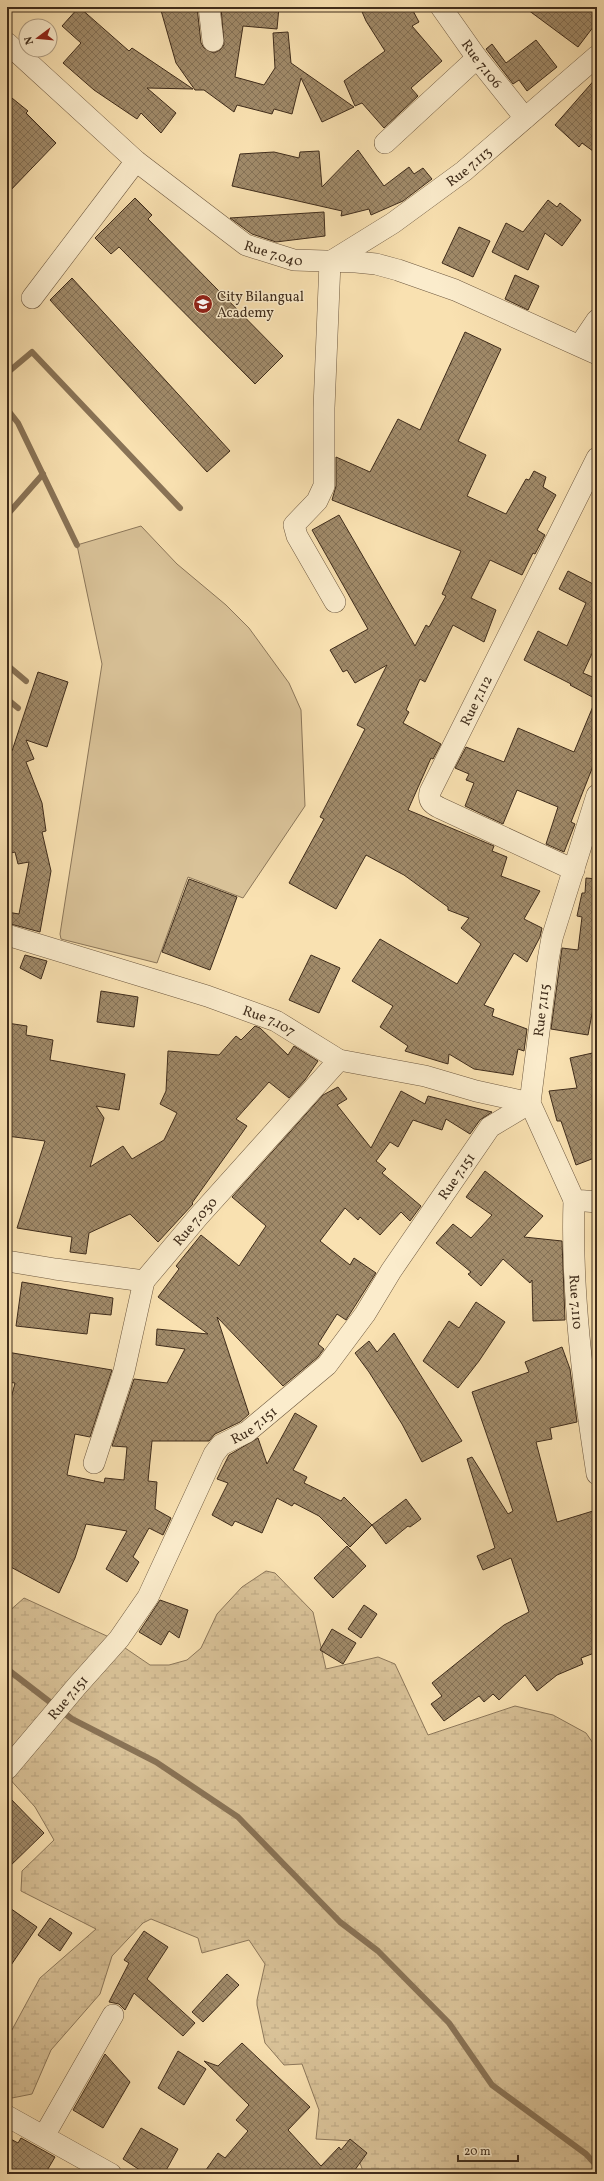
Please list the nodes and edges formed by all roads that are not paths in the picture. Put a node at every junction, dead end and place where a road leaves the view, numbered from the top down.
1 (209, 7) edge
2 (441, 7) edge
3 (213, 41) dead end
4 (7, 43) edge
5 (597, 56) edge
6 (477, 58) junction
7 (525, 118) junction
8 (385, 143) dead end
9 (136, 161) junction
10 (330, 262) junction
11 (32, 298) dead end
12 (597, 320) edge
13 (588, 349) edge
14 (597, 458) edge
15 (335, 602) dead end
16 (597, 795) edge
17 (574, 870) junction
18 (7, 935) edge
19 (339, 1060) junction
20 (530, 1103) junction
21 (574, 1200) junction
22 (597, 1202) edge
23 (7, 1261) edge
24 (144, 1281) junction
25 (94, 1463) dead end
26 (597, 1474) edge
27 (7, 1769) edge
28 (113, 2015) dead end
29 (7, 2116) edge
30 (44, 2136) junction
31 (111, 2174) edge

1 - 3 street
2 - 6 street, Rue 7.106
4 - 9 street, Rue 7.040
5 - 7 street, Rue 7.113
6 - 7 street, Rue 7.106
6 - 8 street
7 - 10 street, Rue 7.113
9 - 10 street, Rue 7.040
9 - 11 street
10 - 13 street, Rue 7.040
10 - 15 street
12 - 13 street
14 - 17 street, Rue 7.112
16 - 17 street, Rue 7.115
17 - 20 street, Rue 7.115
18 - 19 street, Rue 7.107
19 - 20 street, Rue 7.107
19 - 24 street, Rue 7.030
20 - 21 street
20 - 27 street, Rue 7.151
21 - 22 street
21 - 26 street, Rue 7.110
23 - 24 street
24 - 25 street
28 - 30 street
29 - 30 street
30 - 31 street

